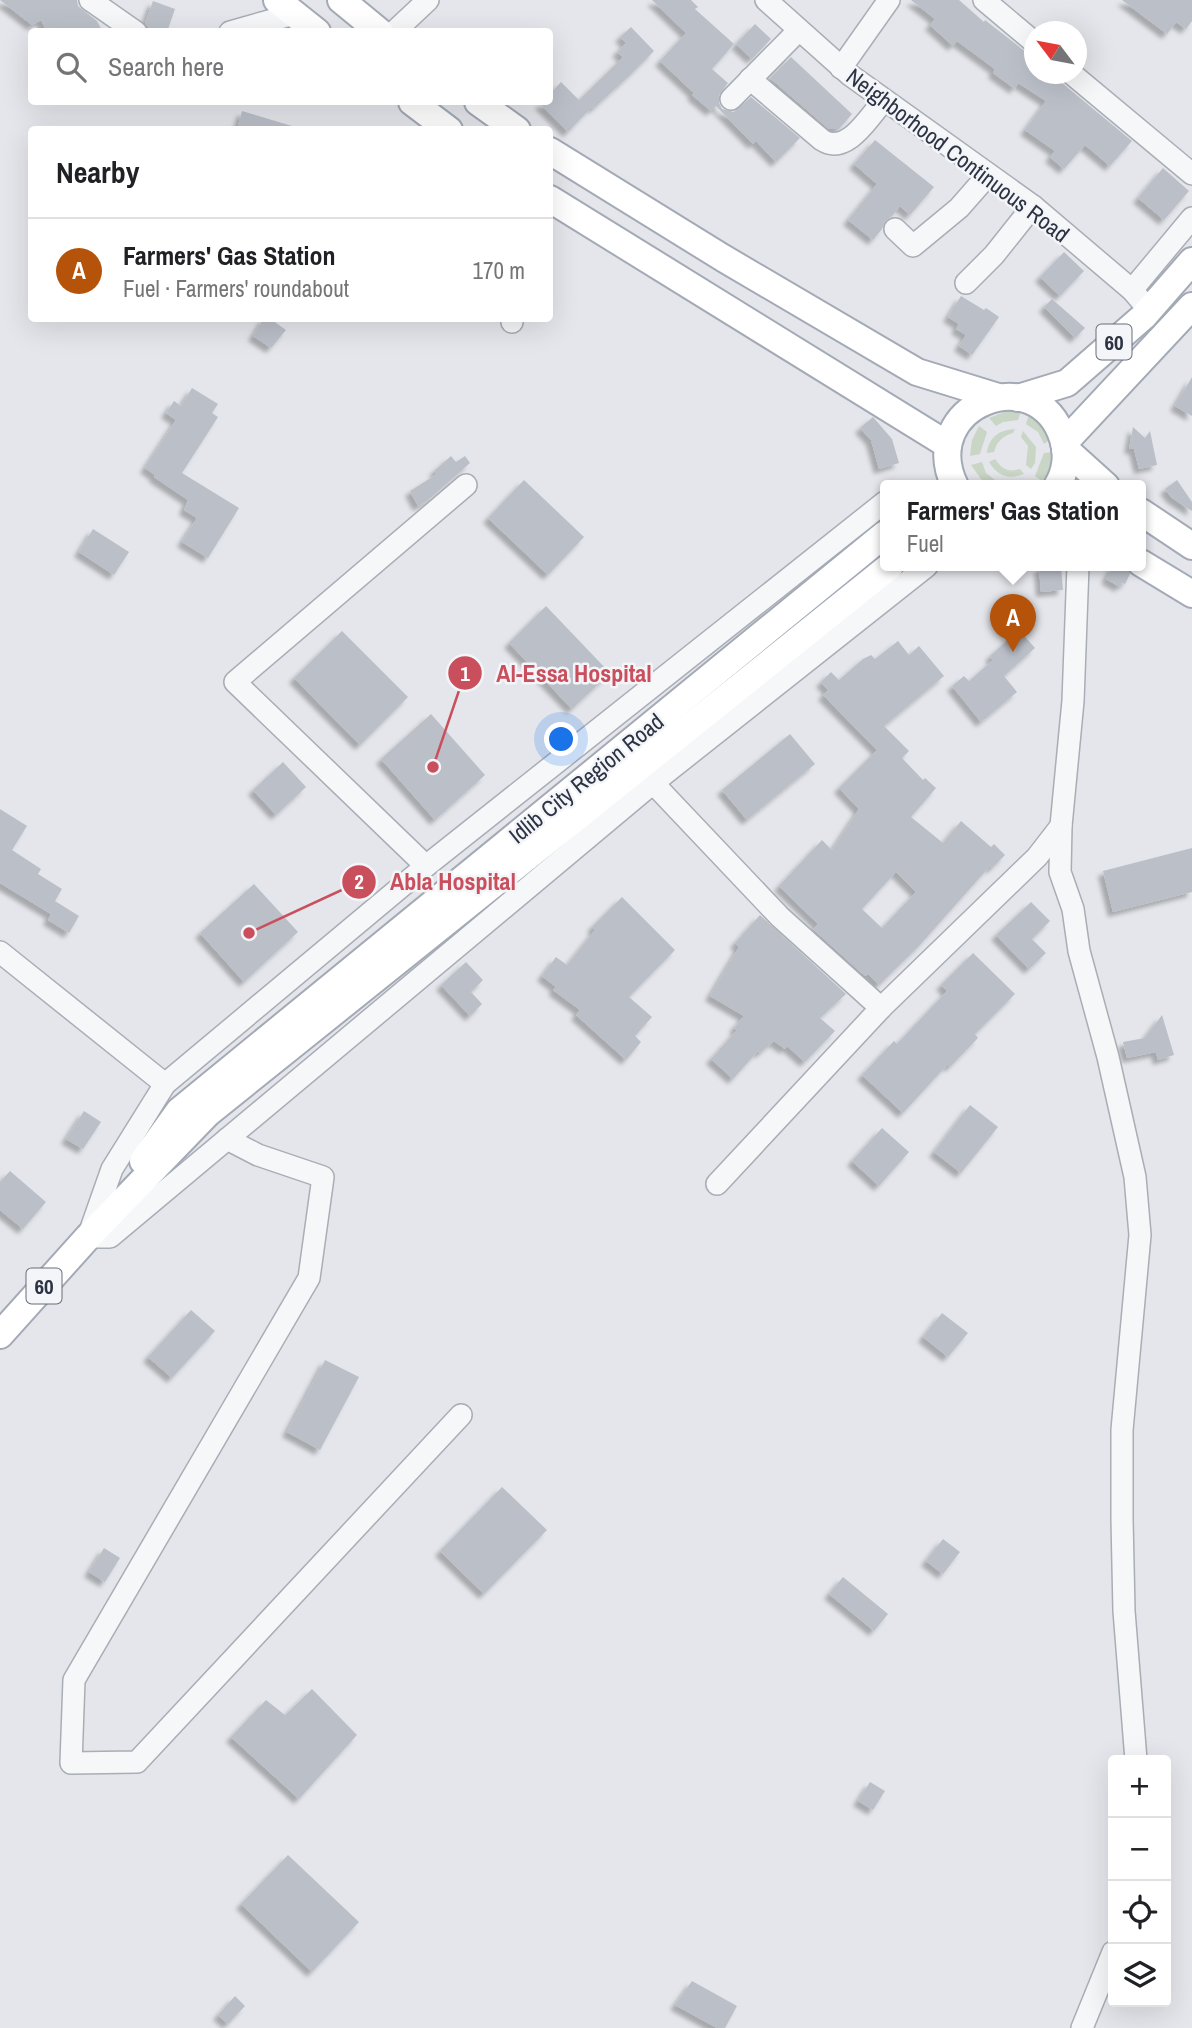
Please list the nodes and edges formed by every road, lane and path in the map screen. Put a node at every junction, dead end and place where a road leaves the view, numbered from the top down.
1 (90, 0) edge
2 (341, 0) edge
3 (428, 0) edge
4 (766, 0) edge
5 (889, 0) edge
6 (984, 0) edge
7 (286, 7) edge
8 (130, 28) edge
9 (239, 28) edge
10 (312, 28) edge
11 (375, 28) edge
12 (398, 28) edge
13 (799, 30) junction
14 (1024, 34) edge
15 (841, 68) junction
16 (750, 79) junction
17 (1084, 84) edge
18 (731, 99) dead end
19 (884, 100) junction
20 (416, 105) edge
21 (482, 105) edge
22 (444, 126) edge
23 (511, 126) edge
24 (553, 153) edge
25 (1192, 174) edge
26 (988, 175) junction
27 (553, 201) edge
28 (1033, 206) junction
29 (1192, 218) edge
30 (895, 229) dead end
31 (1192, 261) edge
32 (966, 284) dead end
33 (1140, 300) junction
34 (1192, 306) edge
35 (1182, 326) edge
36 (1008, 397) junction
37 (1065, 446) junction
38 (950, 466) edge
39 (935, 480) edge
40 (1060, 480) edge
41 (1100, 480) edge
42 (466, 485) dead end
43 (880, 506) edge
44 (1146, 515) edge
45 (880, 538) edge
46 (1192, 546) edge
47 (1146, 566) edge
48 (884, 571) edge
49 (922, 571) edge
50 (1078, 571) edge
51 (1192, 594) edge
52 (653, 783) junction
53 (1060, 826) junction
54 (426, 866) junction
55 (0, 952) edge
56 (881, 1008) junction
57 (165, 1084) junction
58 (227, 1139) junction
59 (718, 1184) dead end
60 (88, 1237) junction
61 (0, 1335) edge
62 (461, 1415) dead end
63 (1135, 1755) edge
64 (1108, 1964) edge
65 (1082, 2028) edge

1 - 8 street
2 - 11 main road
3 - 12 street
4 - 13 street, Neighborhood Continuous Road
5 - 15 street
6 - 14 street
7 - 9 street
7 - 10 main road
13 - 15 street, Neighborhood Continuous Road
13 - 16 street
15 - 19 street, Neighborhood Continuous Road
16 - 18 street
16 - 19 street
17 - 25 street
19 - 26 street, Neighborhood Continuous Road
20 - 22 main road
21 - 23 main road
24 - 36 main road
26 - 28 street, Neighborhood Continuous Road
26 - 30 street
27 - 38 main road
28 - 32 street
28 - 33 street, Neighborhood Continuous Road
29 - 33 street
31 - 33 main road, 60
33 - 36 main road, 60
34 - 35 main road, 60
35 - 37 main road, 60
36 - 37 main road
36 - 38 main road
37 - 40 main road
37 - 41 main road
38 - 39 main road
42 - 54 street
43 - 54 street
44 - 46 main road
45 - 60 main road, Idlib City Region Road
47 - 51 main road
48 - 60 main road, Idlib City Region Road
49 - 52 street
50 - 53 street
52 - 56 street
52 - 58 street
53 - 56 street
53 - 63 street
54 - 57 street
55 - 57 street
56 - 59 street
57 - 60 street
58 - 60 street
58 - 62 street
60 - 61 main road, Idlib City Region Road / 60
64 - 65 street

